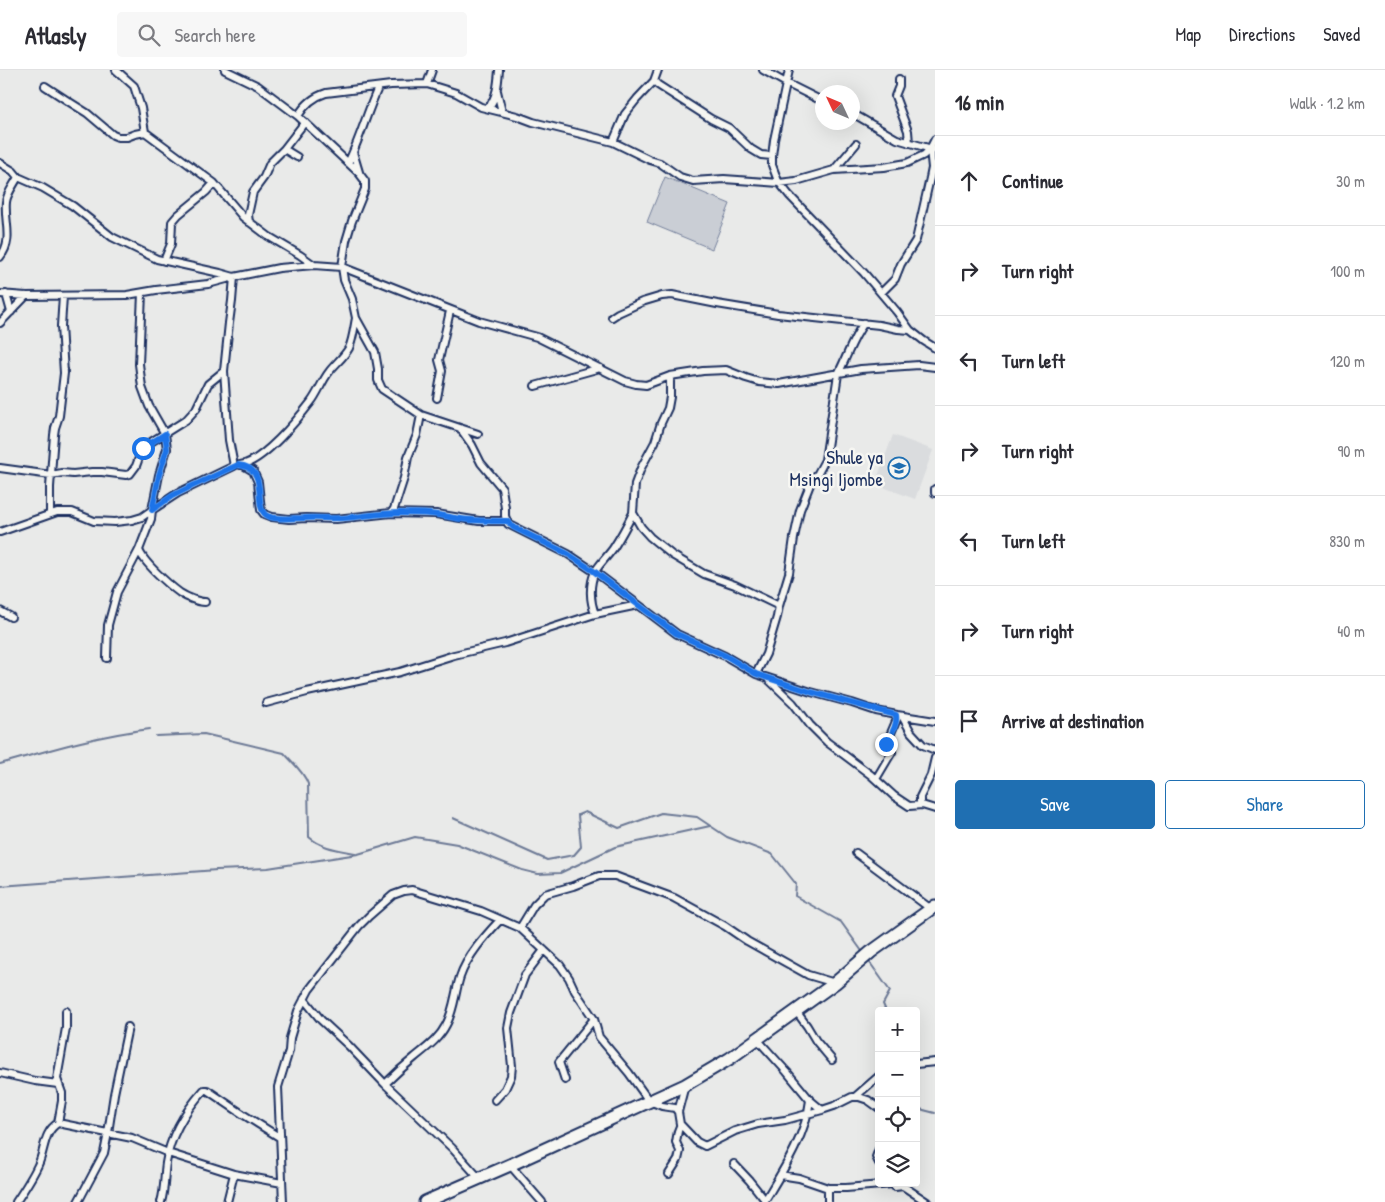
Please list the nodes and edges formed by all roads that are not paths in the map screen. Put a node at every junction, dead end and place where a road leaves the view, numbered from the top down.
1 (116, 70) edge
2 (225, 70) edge
3 (432, 70) edge
4 (499, 70) edge
5 (658, 70) edge
6 (764, 70) edge
7 (789, 70) edge
8 (899, 79) dead end
9 (654, 82) junction
10 (428, 84) junction
11 (786, 84) junction
12 (45, 86) dead end
13 (378, 88) junction
14 (497, 90) junction
15 (815, 98) edge
16 (488, 108) junction
17 (502, 112) junction
18 (298, 116) junction
19 (860, 117) edge
20 (306, 122) junction
21 (145, 132) junction
22 (935, 140) edge
23 (613, 142) junction
24 (909, 143) junction
25 (856, 144) dead end
26 (284, 149) junction
27 (933, 149) edge
28 (354, 152) junction
29 (772, 156) junction
30 (297, 157) dead end
31 (0, 162) edge
32 (348, 163) junction
33 (834, 170) junction
34 (359, 173) junction
35 (18, 177) junction
36 (214, 183) junction
37 (779, 183) junction
38 (249, 222) junction
39 (0, 257) edge
40 (164, 261) junction
41 (314, 265) junction
42 (342, 267) junction
43 (234, 277) junction
44 (142, 293) junction
45 (881, 293) junction
46 (3, 294) edge
47 (26, 296) junction
48 (63, 296) junction
49 (450, 311) junction
50 (11, 312) junction
51 (612, 317) dead end
52 (356, 318) junction
53 (0, 323) edge
54 (864, 324) junction
55 (910, 330) junction
56 (935, 348) edge
57 (935, 367) edge
58 (600, 368) junction
59 (224, 371) junction
60 (838, 374) junction
61 (670, 376) junction
62 (535, 386) dead end
63 (437, 398) dead end
64 (421, 415) junction
65 (460, 428) junction
66 (165, 434) junction
67 (478, 434) dead end
68 (243, 465) junction
69 (234, 466) junction
70 (0, 468) edge
71 (51, 475) junction
72 (935, 489) edge
73 (935, 493) edge
74 (152, 510) junction
75 (391, 513) junction
76 (633, 513) junction
77 (50, 514) junction
78 (507, 521) junction
79 (0, 532) edge
80 (139, 550) junction
81 (595, 572) junction
82 (205, 602) dead end
83 (638, 605) junction
84 (779, 606) junction
85 (0, 611) edge
86 (595, 614) junction
87 (11, 617) dead end
88 (107, 658) dead end
89 (756, 674) junction
90 (266, 703) dead end
91 (899, 716) junction
92 (935, 721) edge
93 (935, 750) edge
94 (935, 758) edge
95 (876, 779) junction
96 (920, 805) junction
97 (935, 809) edge
98 (856, 853) dead end
99 (933, 908) edge
100 (500, 920) junction
101 (520, 928) junction
102 (544, 950) junction
103 (835, 983) junction
104 (304, 999) junction
105 (66, 1011) dead end
106 (796, 1011) junction
107 (594, 1020) junction
108 (128, 1027) dead end
109 (757, 1040) junction
110 (832, 1060) dead end
111 (935, 1062) edge
112 (920, 1064) edge
113 (0, 1073) edge
114 (875, 1079) edge
115 (565, 1080) dead end
116 (58, 1084) junction
117 (385, 1084) junction
118 (686, 1085) junction
119 (856, 1096) junction
120 (495, 1100) dead end
121 (810, 1100) junction
122 (649, 1101) junction
123 (875, 1105) edge
124 (822, 1110) junction
125 (678, 1112) junction
126 (807, 1114) junction
127 (58, 1123) junction
128 (680, 1126) junction
129 (108, 1133) junction
130 (279, 1137) junction
131 (168, 1153) junction
132 (734, 1164) dead end
133 (510, 1165) junction
134 (234, 1174) junction
135 (669, 1174) dead end
136 (780, 1175) junction
137 (479, 1178) junction
138 (282, 1183) junction
139 (875, 1186) edge
140 (904, 1187) edge
141 (828, 1188) junction
142 (764, 1201) edge
143 (16, 1202) edge
144 (78, 1202) edge
145 (160, 1202) edge
146 (227, 1202) edge
147 (283, 1202) edge
148 (425, 1202) edge
149 (542, 1202) edge
150 (828, 1202) edge
151 (927, 1202) edge

1 - 21 street
2 - 18 street
3 - 10 street
4 - 14 street
5 - 9 street
6 - 11 street
7 - 11 street
8 - 24 street
9 - 23 street
9 - 29 street
10 - 13 street
10 - 16 street
11 - 15 street
11 - 29 street
12 - 21 street
13 - 18 street
13 - 28 street
14 - 16 street
14 - 17 street
16 - 17 street
17 - 23 street
18 - 20 street
19 - 24 street
20 - 26 street
20 - 32 street
21 - 36 street
22 - 27 street
23 - 37 street
24 - 27 street
25 - 33 street
26 - 30 street
26 - 38 street
27 - 33 street
27 - 45 street
28 - 32 street
28 - 34 street
29 - 37 street
31 - 35 street
32 - 34 street
33 - 37 street
34 - 42 street
35 - 39 street
35 - 40 street
36 - 38 street
36 - 40 street
37 - 45 street
38 - 41 street
40 - 43 street
41 - 42 street
41 - 43 street
42 - 49 street
42 - 52 street
43 - 44 street
43 - 59 street
44 - 48 street
44 - 66 street
45 - 55 street
46 - 47 street
46 - 50 street
47 - 48 street
47 - 50 street
48 - 71 street
49 - 58 street
49 - 63 street
50 - 53 street
51 - 54 street
52 - 64 street
52 - 68 street
54 - 55 street
54 - 60 street
55 - 56 street
57 - 60 street
58 - 61 street
58 - 62 street
59 - 66 street
59 - 69 street
60 - 61 street
60 - 84 street
61 - 76 street
64 - 65 street
64 - 75 street
65 - 67 street
65 - 78 street
66 - 71 street
66 - 74 street
68 - 69 street
68 - 75 street
69 - 74 street
70 - 71 street
71 - 77 street
72 - 73 street
74 - 77 street
74 - 80 street
75 - 78 street
76 - 81 street
76 - 84 street
77 - 79 street
78 - 81 street
80 - 82 street
80 - 88 street
81 - 83 street
81 - 86 street
83 - 86 street
83 - 89 street
84 - 89 street
85 - 87 street
86 - 90 street
89 - 91 street
89 - 95 street
91 - 92 street
91 - 93 street
91 - 95 street
94 - 96 street
95 - 96 street
96 - 97 street
98 - 99 street
99 - 103 highway
100 - 101 street
100 - 104 street
100 - 117 street
101 - 102 street
101 - 103 street
102 - 107 street
102 - 120 street
103 - 106 highway
104 - 117 street
104 - 130 street
105 - 116 street
106 - 109 highway
106 - 110 street
107 - 115 street
107 - 122 street
108 - 129 street
109 - 118 highway
109 - 121 street
111 - 112 street
113 - 116 street
114 - 119 street
116 - 127 street
117 - 137 street
118 - 122 highway
118 - 125 street
119 - 123 street
119 - 124 street
121 - 124 street
121 - 126 street
122 - 125 street
122 - 133 highway
124 - 126 street
125 - 128 street
126 - 128 street
126 - 136 street
127 - 129 street
127 - 143 street
128 - 135 street
129 - 131 street
129 - 144 street
130 - 131 street
130 - 138 street
131 - 134 street
131 - 145 street
132 - 142 street
133 - 137 highway
133 - 149 street
134 - 138 street
134 - 146 street
136 - 141 street
136 - 142 street
137 - 148 highway
138 - 147 street
139 - 141 street
140 - 151 street
141 - 150 street

